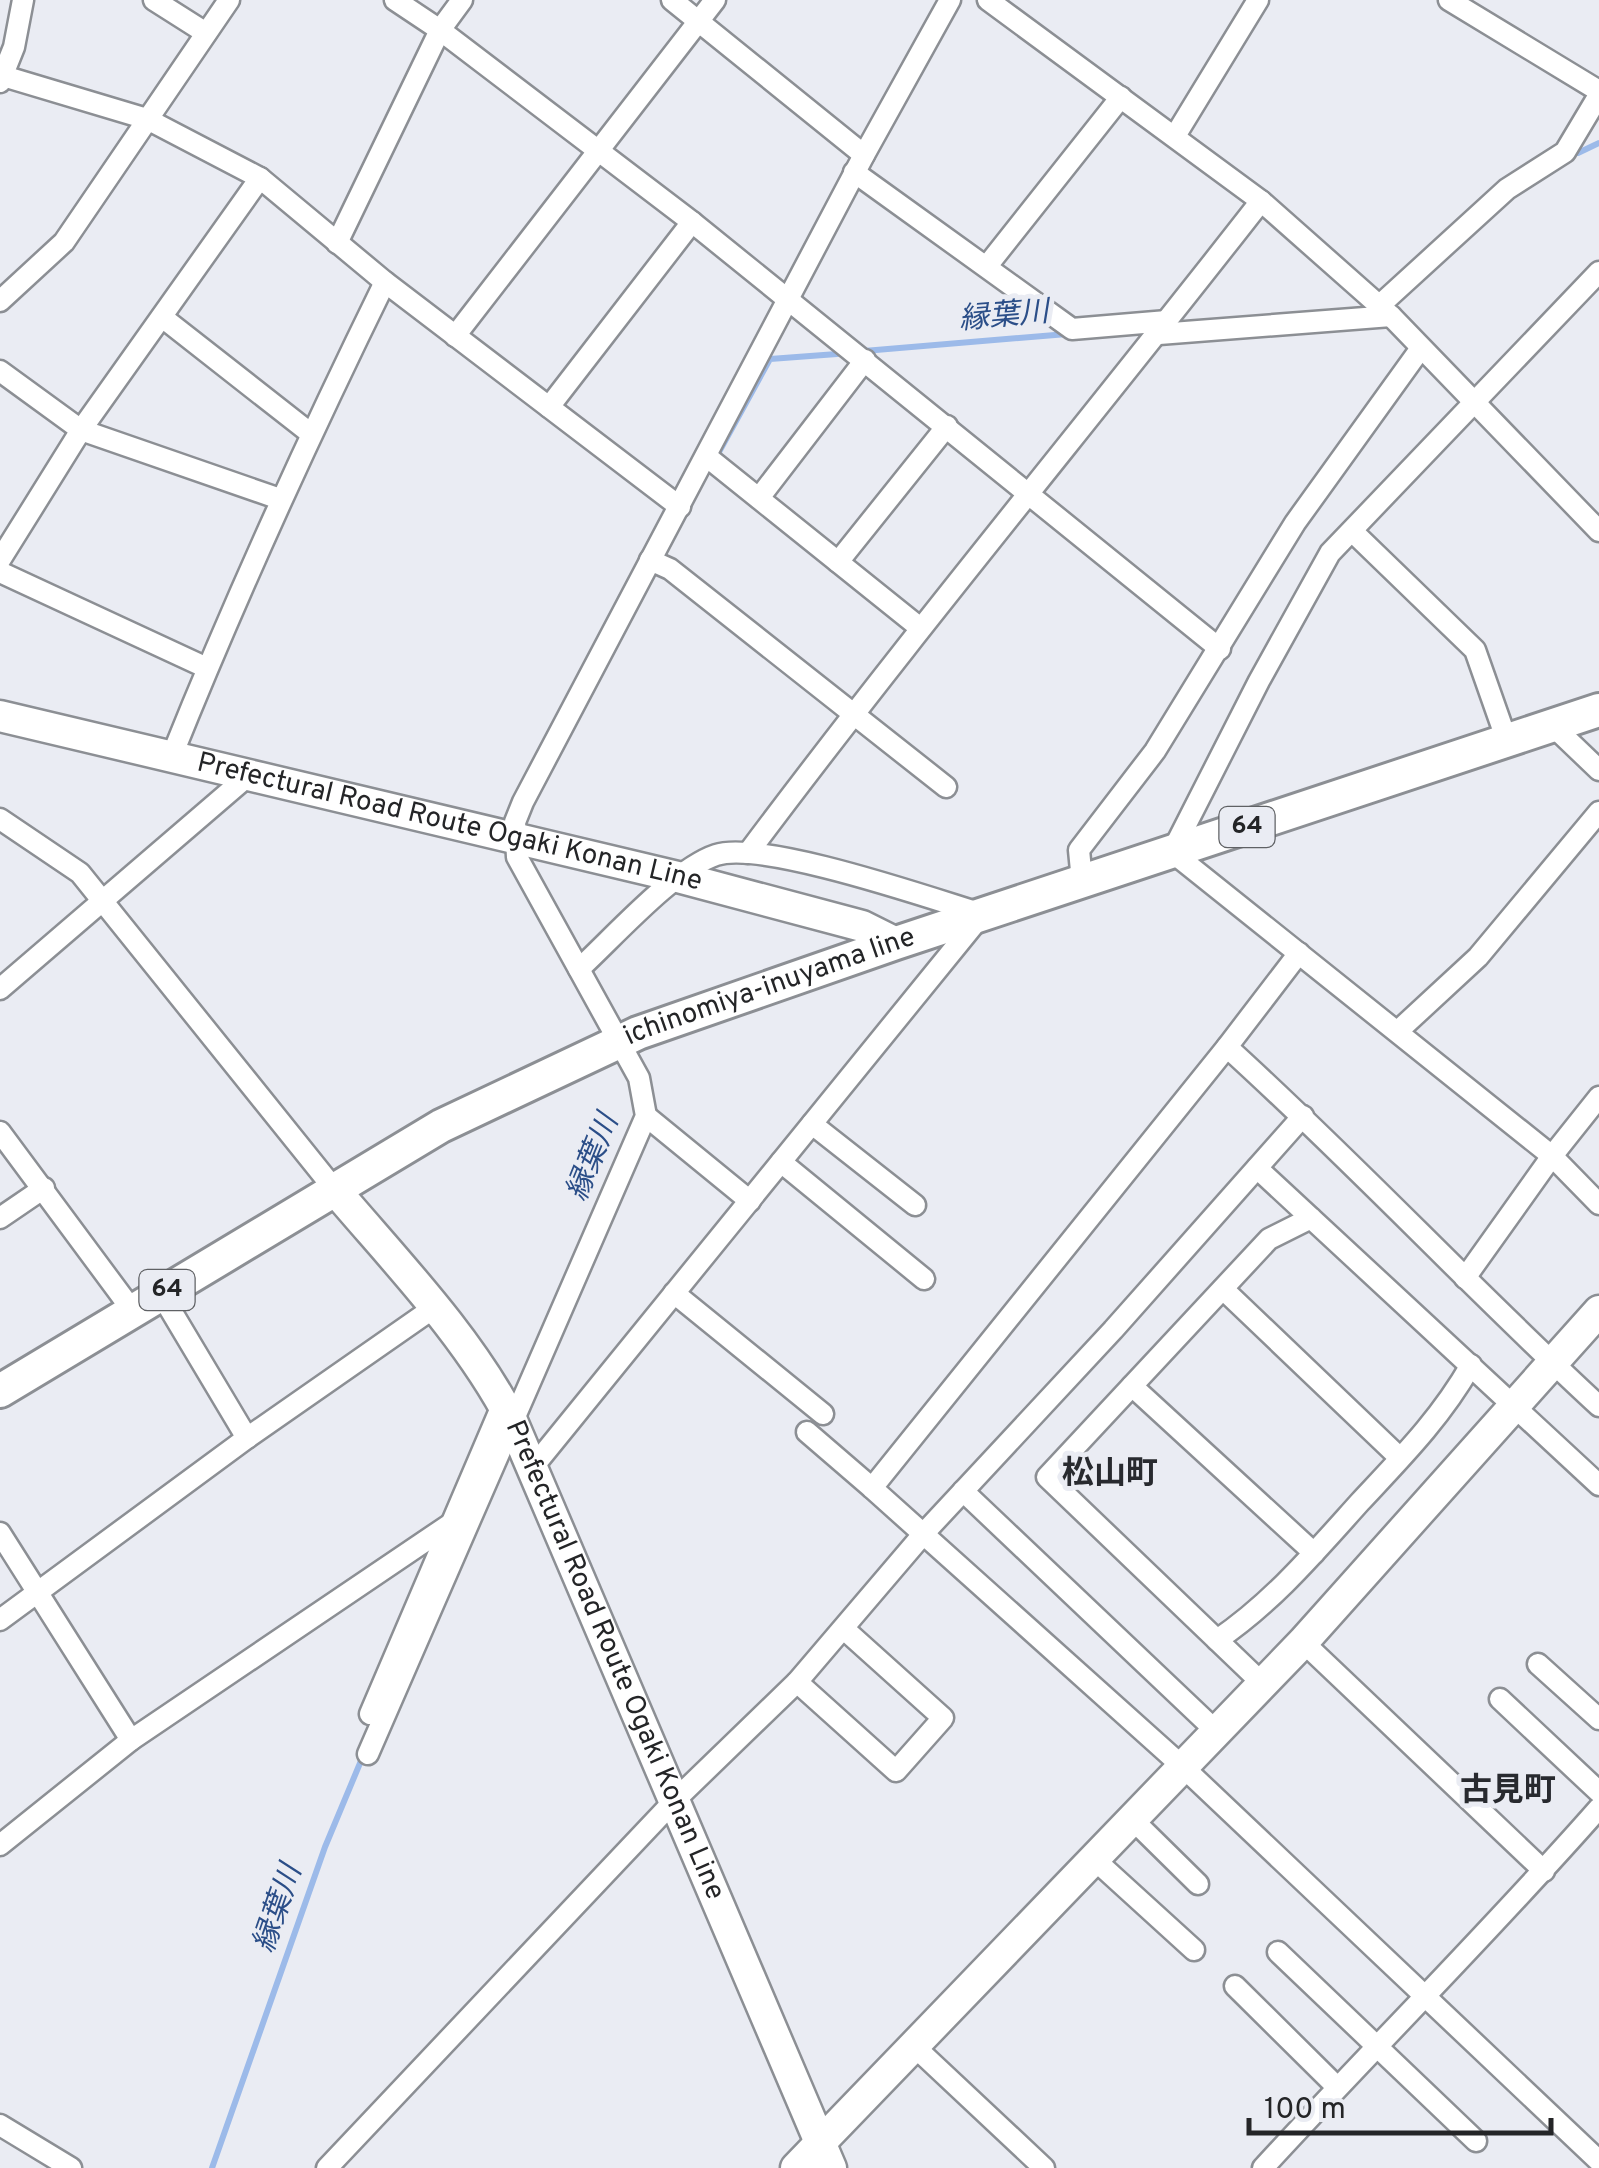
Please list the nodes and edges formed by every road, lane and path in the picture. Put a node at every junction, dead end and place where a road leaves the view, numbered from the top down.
1 (23, 0) edge
2 (154, 0) edge
3 (229, 0) edge
4 (395, 0) edge
5 (462, 0) edge
6 (672, 0) edge
7 (715, 0) edge
8 (950, 0) edge
9 (988, 0) edge
10 (1258, 0) edge
11 (1448, 0) edge
12 (699, 22) junction
13 (440, 30) junction
14 (206, 33) junction
15 (1, 78) edge
16 (1599, 93) edge
17 (1122, 97) junction
18 (147, 119) junction
19 (1175, 136) junction
20 (598, 149) junction
21 (859, 164) junction
22 (260, 178) junction
23 (1261, 201) junction
24 (692, 222) junction
25 (338, 242) junction
26 (987, 266) junction
27 (1599, 272) edge
28 (386, 282) junction
29 (790, 300) junction
30 (0, 301) edge
31 (1385, 311) junction
32 (162, 317) junction
33 (1163, 327) junction
34 (456, 336) junction
35 (1421, 348) junction
36 (865, 360) junction
37 (0, 370) edge
38 (1472, 402) junction
39 (549, 408) junction
40 (947, 426) junction
41 (81, 430) junction
42 (310, 434) junction
43 (706, 456) junction
44 (1030, 494) junction
45 (758, 498) junction
46 (280, 499) junction
47 (680, 506) junction
48 (1352, 531) junction
49 (1599, 531) edge
50 (0, 560) edge
51 (650, 560) junction
52 (838, 562) junction
53 (0, 572) edge
54 (920, 627) junction
55 (1220, 649) junction
56 (207, 668) junction
57 (1599, 710) edge
58 (852, 714) junction
59 (0, 716) edge
60 (1553, 726) junction
61 (1507, 741) junction
62 (171, 758) junction
63 (1599, 770) edge
64 (248, 775) junction
65 (946, 787) dead end
66 (1599, 812) edge
67 (0, 819) edge
68 (514, 838) junction
69 (1172, 852) junction
70 (748, 853) junction
71 (678, 878) junction
72 (1082, 881) junction
73 (101, 902) junction
74 (983, 915) junction
75 (896, 944) junction
76 (1299, 953) junction
77 (580, 969) junction
78 (0, 988) edge
79 (1398, 1031) junction
80 (620, 1042) junction
81 (1227, 1047) junction
82 (1599, 1097) edge
83 (646, 1116) junction
84 (1303, 1116) junction
85 (812, 1124) junction
86 (0, 1132) edge
87 (1552, 1156) junction
88 (781, 1162) junction
89 (1257, 1168) junction
90 (44, 1188) junction
91 (335, 1190) junction
92 (750, 1201) junction
93 (1599, 1204) edge
94 (915, 1205) dead end
95 (0, 1218) edge
96 (1312, 1218) junction
97 (1464, 1278) junction
98 (924, 1279) dead end
99 (1223, 1289) junction
100 (674, 1293) junction
101 (161, 1294) junction
102 (435, 1308) junction
103 (132, 1310) junction
104 (1599, 1310) edge
105 (1553, 1364) junction
106 (1471, 1365) junction
107 (1132, 1386) junction
108 (0, 1391) edge
109 (1515, 1406) junction
110 (1599, 1406) edge
111 (508, 1412) junction
112 (823, 1414) dead end
113 (806, 1432) dead end
114 (248, 1438) junction
115 (1400, 1458) junction
116 (534, 1467) junction
117 (1599, 1485) edge
118 (872, 1488) junction
119 (963, 1491) junction
120 (925, 1532) junction
121 (0, 1533) edge
122 (454, 1535) junction
123 (1314, 1553) junction
124 (38, 1590) junction
125 (0, 1620) edge
126 (844, 1629) junction
127 (1217, 1640) junction
128 (1303, 1642) junction
129 (403, 1654) junction
130 (1538, 1664) dead end
131 (797, 1682) junction
132 (1263, 1684) junction
133 (1500, 1699) dead end
134 (370, 1714) dead end
135 (1599, 1719) edge
136 (1216, 1731) junction
137 (130, 1740) junction
138 (368, 1754) dead end
139 (1182, 1766) junction
140 (1599, 1792) edge
141 (673, 1802) junction
142 (1599, 1808) edge
143 (1132, 1818) junction
144 (0, 1845) edge
145 (1094, 1859) junction
146 (1544, 1871) junction
147 (1198, 1884) dead end
148 (1194, 1950) dead end
149 (1278, 1952) dead end
150 (1235, 1986) dead end
151 (1422, 1996) junction
152 (915, 2046) junction
153 (1375, 2046) junction
154 (1336, 2086) junction
155 (0, 2126) edge
156 (1476, 2141) dead end
157 (826, 2156) edge
158 (1599, 2161) edge
159 (71, 2168) edge
160 (327, 2168) edge
161 (796, 2168) edge
162 (1044, 2168) edge
163 (1263, 2168) edge

1 - 15 street
2 - 14 street
3 - 14 street
4 - 13 street
5 - 13 street
6 - 12 street
7 - 12 street
8 - 21 street
9 - 17 street
10 - 19 street
11 - 16 street
12 - 20 street
12 - 21 street
13 - 20 street
13 - 25 street
14 - 18 street
15 - 18 street
16 - 31 street
17 - 19 street
17 - 26 street
18 - 22 street
18 - 30 street
19 - 23 street
20 - 24 street
20 - 34 street
21 - 26 street
21 - 29 street
22 - 25 street
22 - 32 street
23 - 31 street
23 - 33 street
24 - 29 street
24 - 39 street
25 - 28 street
26 - 33 street
27 - 38 street
28 - 34 street
28 - 42 street
29 - 36 street
29 - 43 street
31 - 33 street
31 - 35 street
32 - 41 street
32 - 42 street
33 - 44 street
34 - 39 street
35 - 38 street
35 - 55 street
36 - 40 street
36 - 45 street
37 - 41 street
38 - 48 street
38 - 49 street
39 - 47 street
40 - 44 street
40 - 52 street
41 - 46 street
41 - 50 street
42 - 46 street
43 - 45 street
43 - 47 street
44 - 54 street
44 - 55 street
45 - 52 street
46 - 56 street
47 - 51 street
48 - 61 street
48 - 69 street
51 - 58 street
51 - 68 street
52 - 54 street
53 - 56 street
54 - 58 street
55 - 72 street
56 - 62 street
57 - 60 main road, ichinomiya-inuyama line / 64
58 - 65 street
58 - 70 street
59 - 62 main road, Prefectural Road Route Ogaki Konan Line
60 - 61 main road, ichinomiya-inuyama line / 64
60 - 63 street
61 - 69 main road, ichinomiya-inuyama line / 64
62 - 64 main road, Prefectural Road Route Ogaki Konan Line
64 - 68 main road, Prefectural Road Route Ogaki Konan Line
64 - 73 street
66 - 79 street
67 - 73 street
68 - 71 main road, Prefectural Road Route Ogaki Konan Line
68 - 77 street
69 - 72 main road, ichinomiya-inuyama line / 64
69 - 76 street
70 - 71 street
70 - 74 street
71 - 75 main road, Prefectural Road Route Ogaki Konan Line
71 - 77 street
72 - 74 main road, ichinomiya-inuyama line / 64
73 - 78 street
73 - 91 street
74 - 75 main road, ichinomiya-inuyama line / 64
74 - 85 street
75 - 80 main road, ichinomiya-inuyama line / 64
76 - 79 street
76 - 81 street
77 - 80 street
79 - 87 street
80 - 83 street
80 - 91 main road, ichinomiya-inuyama line / 64
81 - 84 street
81 - 118 street
82 - 87 street
83 - 92 street
83 - 111 street
84 - 89 street
84 - 97 street
85 - 88 street
85 - 94 street
86 - 90 street
87 - 93 street
87 - 97 street
88 - 92 street
88 - 98 street
89 - 96 street
89 - 119 street
90 - 95 street
90 - 103 street
91 - 101 main road, ichinomiya-inuyama line / 64
91 - 102 main road, Prefectural Road Route Ogaki Konan Line
92 - 100 street
96 - 99 street
96 - 106 street
97 - 105 street
99 - 107 street
99 - 115 street
100 - 112 street
100 - 116 street
101 - 103 main road, ichinomiya-inuyama line / 64
101 - 114 street
102 - 111 main road, Prefectural Road Route Ogaki Konan Line
102 - 114 street
103 - 108 main road, ichinomiya-inuyama line / 64
104 - 105 main road
105 - 109 main road
105 - 110 street
106 - 109 street
106 - 115 street
107 - 123 street
107 - 127 street
109 - 117 street
109 - 128 main road
111 - 116 main road, Prefectural Road Route Ogaki Konan Line
111 - 122 street
113 - 118 street
114 - 124 street
115 - 123 street
116 - 141 main road, Prefectural Road Route Ogaki Konan Line
118 - 120 street
119 - 120 street
119 - 136 street
120 - 126 street
120 - 139 street
121 - 124 street
122 - 129 street
122 - 137 street
123 - 127 street
124 - 125 street
124 - 137 street
126 - 131 street
126 - 131 street
127 - 132 street
128 - 132 main road
128 - 146 street
129 - 134 street
129 - 138 street
130 - 135 street
131 - 141 street
132 - 136 main road
133 - 140 street
136 - 139 main road
137 - 144 street
139 - 143 main road
139 - 151 street
141 - 157 main road, Prefectural Road Route Ogaki Konan Line
141 - 160 street
142 - 146 street
143 - 145 main road
143 - 147 street
145 - 148 street
145 - 152 main road
146 - 151 street
149 - 153 street
150 - 154 street
151 - 153 street
151 - 158 street
152 - 157 main road
152 - 162 street
153 - 154 street
153 - 156 street
154 - 163 street
155 - 159 street
157 - 161 main road

